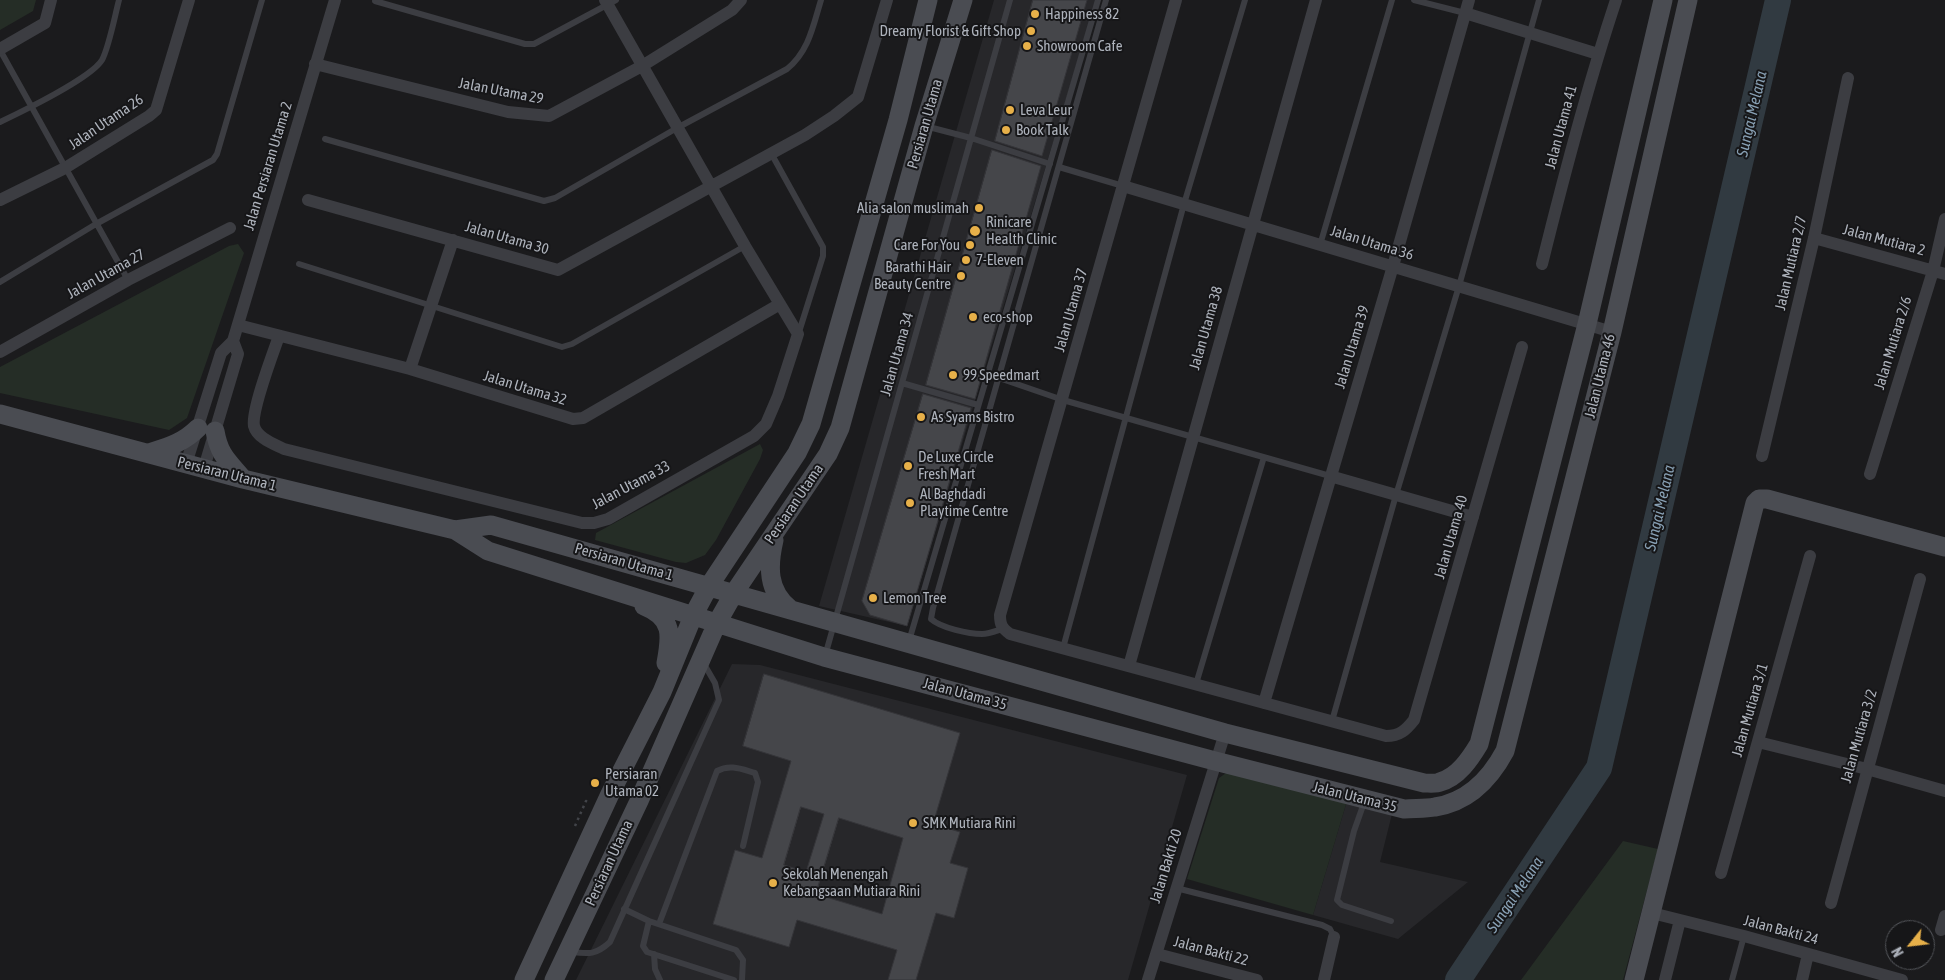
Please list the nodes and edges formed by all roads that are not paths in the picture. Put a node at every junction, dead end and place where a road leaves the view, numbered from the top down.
1 (51, 0) edge
2 (119, 0) edge
3 (189, 0) edge
4 (262, 0) edge
5 (334, 0) edge
6 (375, 0) edge
7 (741, 0) edge
8 (821, 0) edge
9 (887, 0) edge
10 (928, 0) edge
11 (963, 0) edge
12 (1010, 0) edge
13 (1098, 0) edge
14 (1106, 0) edge
15 (1176, 0) edge
16 (1245, 0) edge
17 (1316, 0) edge
18 (1392, 0) edge
19 (1414, 0) edge
20 (1469, 0) edge
21 (1539, 0) edge
22 (1616, 0) edge
23 (1663, 0) edge
24 (1688, 0) edge
25 (609, 1) edge
26 (1465, 13) junction
27 (1529, 34) junction
28 (0, 49) edge
29 (1598, 54) junction
30 (315, 64) junction
31 (642, 66) junction
32 (1848, 78) dead end
33 (32, 108) junction
34 (0, 122) edge
35 (924, 126) junction
36 (677, 128) junction
37 (971, 138) junction
38 (325, 139) dead end
39 (772, 153) junction
40 (1050, 164) junction
41 (1059, 167) junction
42 (65, 168) junction
43 (711, 186) junction
44 (1123, 186) junction
45 (0, 200) edge
46 (308, 200) dead end
47 (1184, 204) junction
48 (1945, 220) edge
49 (96, 224) junction
50 (1252, 225) junction
51 (230, 228) dead end
52 (1814, 238) junction
53 (453, 240) junction
54 (1320, 245) junction
55 (745, 246) junction
56 (299, 264) dead end
57 (1542, 264) dead end
58 (1393, 266) junction
59 (1939, 272) edge
60 (128, 280) junction
61 (0, 282) edge
62 (1459, 286) junction
63 (780, 304) junction
64 (431, 305) junction
65 (238, 324) junction
66 (1587, 324) junction
67 (1612, 332) junction
68 (798, 334) junction
69 (279, 336) junction
70 (1522, 347) dead end
71 (0, 352) edge
72 (410, 369) junction
73 (999, 378) junction
74 (902, 383) junction
75 (1063, 400) junction
76 (978, 404) junction
77 (0, 414) edge
78 (1127, 418) junction
79 (206, 429) junction
80 (1192, 437) junction
81 (149, 454) junction
82 (1762, 456) dead end
83 (1264, 457) junction
84 (195, 466) junction
85 (1870, 474) dead end
86 (1330, 476) junction
87 (243, 479) junction
88 (1396, 495) junction
89 (1473, 517) junction
90 (455, 530) junction
91 (776, 533) junction
92 (1945, 547) edge
93 (1810, 556) dead end
94 (1920, 579) dead end
95 (584, 581) junction
96 (709, 586) junction
97 (734, 593) junction
98 (790, 609) junction
99 (693, 616) junction
100 (834, 622) junction
101 (717, 623) junction
102 (1002, 629) junction
103 (908, 642) junction
104 (1063, 648) junction
105 (824, 657) junction
106 (700, 658) junction
107 (1129, 666) junction
108 (1196, 684) junction
109 (662, 692) junction
110 (1264, 703) junction
111 (1332, 721) junction
112 (1225, 733) junction
113 (1758, 742) junction
114 (1479, 744) joint
115 (1505, 751) joint
116 (1215, 761) junction
117 (1867, 769) junction
118 (1945, 791) edge
119 (1365, 799) junction
120 (742, 846) dead end
121 (1721, 874) dead end
122 (1176, 888) junction
123 (1830, 903) dead end
124 (624, 909) junction
125 (1652, 913) junction
126 (1945, 916) edge
127 (1680, 920) junction
128 (649, 921) junction
129 (1391, 921) dead end
130 (659, 924) junction
131 (1941, 930) dead end
132 (1744, 936) junction
133 (1334, 937) joint
134 (568, 952) junction
135 (654, 954) junction
136 (1157, 954) junction
137 (1808, 954) junction
138 (1872, 976) edge
139 (524, 980) edge
140 (554, 980) edge
141 (660, 980) edge
142 (734, 980) edge
143 (742, 980) edge
144 (1148, 980) edge
145 (1257, 980) edge
146 (1324, 980) edge
147 (1634, 980) edge
148 (1665, 980) edge
149 (1732, 980) edge
150 (1802, 980) edge
151 (1902, 980) edge

1 - 28 street
2 - 33 lane
3 - 42 street, Jalan Utama 26
4 - 49 lane
5 - 30 street, Jalan Persiaran Utama 2
6 - 25 lane
7 - 31 street, Jalan Utama 29
8 - 36 lane
9 - 39 street, Jalan Utama 30
10 - 96 street, Persiaran Utama
11 - 35 street, Persiaran Utama
12 - 37 lane, Jalan Utama 34
13 - 40 lane
14 - 41 lane
15 - 44 street, Jalan Utama 37
16 - 47 lane
17 - 50 street, Jalan Utama 38
18 - 54 lane
19 - 26 lane
20 - 26 street, Jalan Utama 39
21 - 27 lane
22 - 29 street, Jalan Utama 41
23 - 66 street, Jalan Utama 46
24 - 67 street, Jalan Utama 46
25 - 31 street
26 - 27 street
26 - 58 street, Jalan Utama 39
27 - 29 street
27 - 62 lane
28 - 33 lane
29 - 57 street, Jalan Utama 41
30 - 31 street, Jalan Utama 29
30 - 65 street, Jalan Persiaran Utama 2
31 - 36 street
32 - 52 street, Jalan Mutiara 2/7
33 - 34 lane
33 - 42 lane
35 - 37 lane
35 - 91 street, Persiaran Utama
36 - 38 lane
36 - 43 street
37 - 40 lane
37 - 74 lane, Jalan Utama 34
39 - 43 street, Jalan Utama 30
39 - 68 lane, Jalan Utama 33
40 - 76 lane
41 - 44 lane
41 - 73 lane
42 - 45 street, Jalan Utama 26
42 - 49 lane
43 - 53 street, Jalan Utama 30
43 - 55 street
44 - 47 street, Jalan Utama 36
44 - 75 street, Jalan Utama 37
46 - 53 street, Jalan Utama 30
47 - 50 street, Jalan Utama 36
47 - 78 lane
48 - 59 street, Jalan Mutiara 2/6
49 - 60 lane
49 - 61 lane
50 - 54 street, Jalan Utama 36
50 - 80 street, Jalan Utama 38
51 - 60 street, Jalan Utama 27
52 - 59 street, Jalan Mutiara 2
52 - 82 street, Jalan Mutiara 2/7
53 - 64 street
54 - 58 street, Jalan Utama 36
55 - 63 street
55 - 64 lane
56 - 64 lane
58 - 62 street, Jalan Utama 36
58 - 86 street, Jalan Utama 39
59 - 85 street, Jalan Mutiara 2/6
60 - 71 street, Jalan Utama 27
62 - 66 street, Jalan Utama 36
62 - 88 lane
63 - 68 street
63 - 72 street, Jalan Utama 32
64 - 72 street
65 - 69 street, Jalan Utama 32
65 - 79 street, Jalan Persiaran Utama 2
66 - 67 street, Jalan Utama 36
66 - 114 street, Jalan Utama 46
67 - 115 street, Jalan Utama 46
68 - 69 street, Jalan Utama 33
69 - 72 street, Jalan Utama 32
70 - 89 street, Jalan Utama 40
73 - 75 lane
73 - 102 lane
74 - 76 lane
74 - 100 lane, Jalan Utama 34
75 - 78 lane
75 - 102 street, Jalan Utama 37
76 - 103 lane
77 - 81 street, Persiaran Utama 1
78 - 80 lane
78 - 104 lane
79 - 81 street
79 - 84 street, Jalan Persiaran Utama 2
79 - 84 street, Jalan Persiaran Utama 2
79 - 87 street
80 - 83 lane
80 - 107 street, Jalan Utama 38
81 - 84 street, Persiaran Utama 1
83 - 86 lane
83 - 108 lane
84 - 87 street, Persiaran Utama 1
86 - 88 street
86 - 110 street, Jalan Utama 39
87 - 90 street, Persiaran Utama 1
88 - 89 street
88 - 111 lane
89 - 111 street, Jalan Utama 40
90 - 95 street, Persiaran Utama 1
90 - 96 street, Persiaran Utama 1
91 - 97 street, Persiaran Utama
91 - 98 street
92 - 125 street
93 - 113 street, Jalan Mutiara 3/1
94 - 117 street, Jalan Mutiara 3/2
95 - 99 street, Persiaran Utama 1
95 - 109 street
96 - 97 street, Persiaran Utama 1
96 - 99 street, Persiaran Utama
97 - 98 street, Jalan Utama 35
97 - 101 street, Persiaran Utama
98 - 100 street, Jalan Utama 35
99 - 101 street, Persiaran Utama 1
99 - 109 street, Persiaran Utama
100 - 103 street, Jalan Utama 35
100 - 105 lane, Jalan Utama 34
101 - 105 street, Jalan Utama 35
101 - 106 street, Persiaran Utama
102 - 104 street
103 - 112 street, Jalan Utama 35
104 - 107 street
105 - 116 street, Jalan Utama 35
106 - 124 lane
106 - 134 street, Persiaran Utama
107 - 108 street
108 - 110 street
109 - 139 street, Persiaran Utama
110 - 111 street
112 - 114 street, Jalan Utama 35
112 - 116 street
113 - 117 street
113 - 121 street, Jalan Mutiara 3/1
115 - 119 street, Jalan Utama 35
116 - 119 street, Jalan Utama 35
116 - 122 street, Jalan Bakti 20
117 - 118 street
117 - 123 street, Jalan Mutiara 3/2
119 - 129 lane
120 - 130 lane
122 - 133 lane
122 - 136 street, Jalan Bakti 20
124 - 128 lane
124 - 134 lane
125 - 127 street, Jalan Bakti 24
125 - 147 street
126 - 131 street
127 - 132 street, Jalan Bakti 24
127 - 148 street
128 - 130 lane
128 - 135 lane
130 - 143 lane
132 - 137 street, Jalan Bakti 24
132 - 149 lane
133 - 146 street
134 - 140 street, Persiaran Utama
135 - 141 lane
135 - 142 lane
136 - 144 street, Jalan Bakti 20
136 - 145 street, Jalan Bakti 22
137 - 138 street, Jalan Bakti 24
137 - 150 street
138 - 151 street, Jalan Bakti 24

